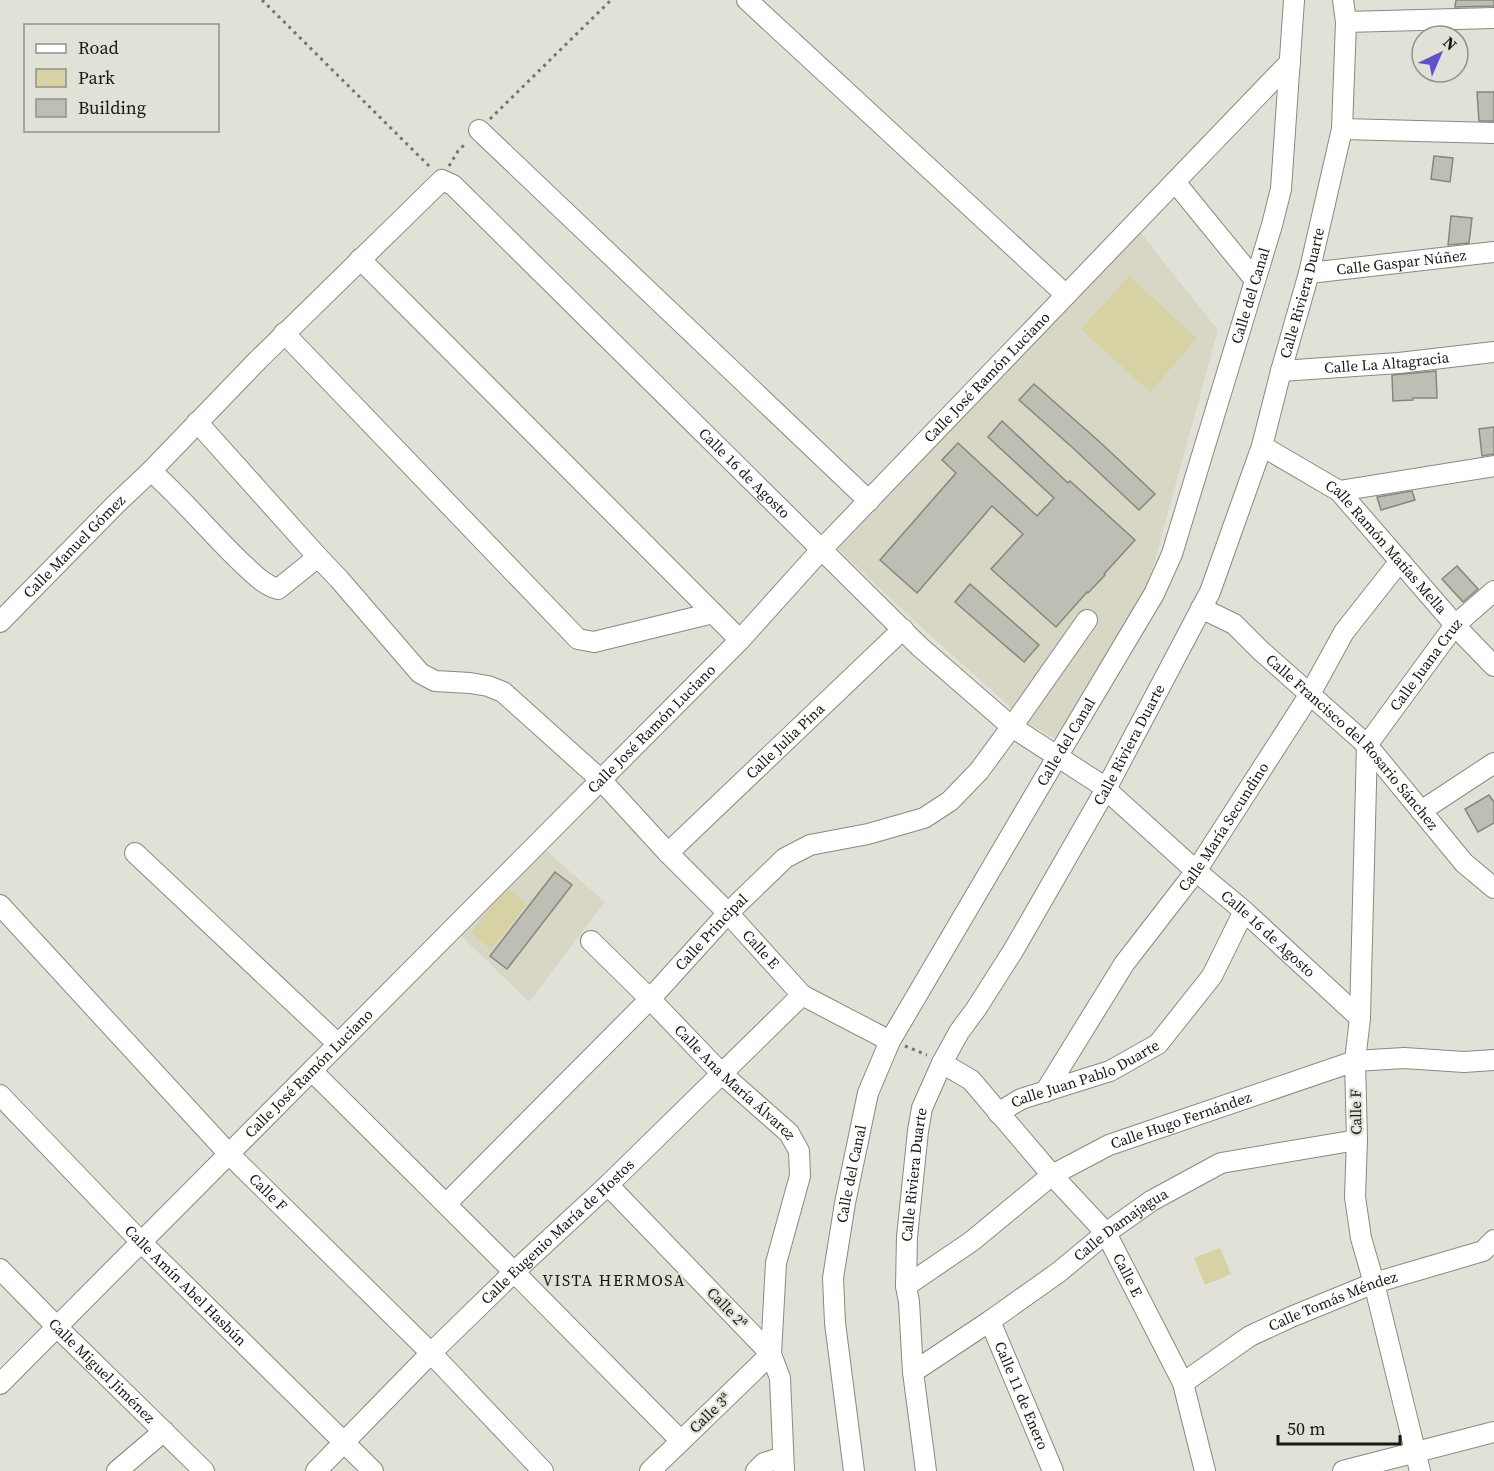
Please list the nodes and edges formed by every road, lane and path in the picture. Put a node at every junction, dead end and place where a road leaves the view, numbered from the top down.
1 (262, 0) edge
2 (611, 0) edge
3 (747, 0) edge
4 (1294, 0) edge
5 (1343, 0) edge
6 (1494, 18) edge
7 (1346, 22) junction
8 (1290, 62) junction
9 (1342, 129) junction
10 (479, 130) junction
11 (1494, 133) edge
12 (442, 180) junction
13 (1175, 182) junction
14 (1494, 252) edge
15 (360, 259) junction
16 (1309, 273) junction
17 (1256, 280) junction
18 (1066, 295) junction
19 (284, 333) junction
20 (1494, 352) edge
21 (1281, 371) junction
22 (197, 422) junction
23 (1262, 446) junction
24 (1494, 466) edge
25 (151, 471) junction
26 (1339, 491) junction
27 (868, 501) junction
28 (821, 550) junction
29 (318, 557) junction
30 (1400, 561) junction
31 (1494, 591) edge
32 (1202, 608) junction
33 (714, 613) junction
34 (1087, 620) dead end
35 (0, 622) edge
36 (1455, 625) junction
37 (903, 629) junction
38 (740, 640) junction
39 (1494, 666) edge
40 (1310, 694) junction
41 (1012, 727) junction
42 (1367, 745) junction
43 (1060, 758) junction
44 (1494, 763) edge
45 (601, 780) junction
46 (1103, 787) junction
47 (1421, 811) junction
48 (135, 853) dead end
49 (668, 853) junction
50 (1196, 871) junction
51 (1494, 888) edge
52 (0, 905) edge
53 (1244, 911) junction
54 (728, 913) junction
55 (591, 941) dead end
56 (802, 995) junction
57 (650, 999) junction
58 (1360, 1018) junction
59 (894, 1042) junction
60 (338, 1044) junction
61 (1494, 1059) edge
62 (938, 1060) junction
63 (1355, 1061) junction
64 (312, 1071) junction
65 (722, 1074) junction
66 (1045, 1092) junction
67 (0, 1095) edge
68 (998, 1113) junction
69 (1357, 1140) junction
70 (229, 1154) junction
71 (1052, 1175) junction
72 (608, 1185) junction
73 (446, 1204) junction
74 (1106, 1233) junction
75 (1494, 1240) edge
76 (141, 1242) junction
77 (0, 1269) edge
78 (514, 1272) junction
79 (1374, 1283) junction
80 (906, 1286) junction
81 (990, 1321) junction
82 (57, 1327) junction
83 (431, 1353) junction
84 (771, 1354) junction
85 (913, 1372) junction
86 (1183, 1383) junction
87 (0, 1384) edge
88 (164, 1431) junction
89 (1494, 1432) edge
90 (681, 1441) junction
91 (344, 1442) junction
92 (1417, 1462) edge
93 (784, 1464) edge
94 (117, 1471) edge
95 (204, 1471) edge
96 (316, 1471) edge
97 (374, 1471) edge
98 (543, 1471) edge
99 (650, 1471) edge
100 (756, 1471) edge
101 (854, 1471) edge
102 (926, 1471) edge
103 (1053, 1471) edge
104 (1205, 1471) edge
105 (1343, 1471) edge

1 - 12 path
2 - 10 path
3 - 18 street
4 - 8 street, Calle del Canal
5 - 7 street, Calle Riviera Duarte
6 - 7 street
7 - 9 street, Calle Riviera Duarte
8 - 13 street, Calle José Ramón Luciano
8 - 17 street, Calle del Canal
9 - 11 street
9 - 16 street, Calle Riviera Duarte
10 - 12 path
10 - 27 street
12 - 15 street, Calle Manuel Gómez
12 - 28 street, Calle 16 de Agosto
13 - 17 street
13 - 18 street, Calle José Ramón Luciano
14 - 16 street, Calle Gaspar Núñez
15 - 19 street, Calle Manuel Gómez
15 - 33 street
16 - 21 street, Calle Riviera Duarte
17 - 43 street, Calle del Canal
18 - 27 street, Calle José Ramón Luciano
19 - 22 street, Calle Manuel Gómez
19 - 33 street
20 - 21 street, Calle La Altagracia
21 - 23 street, Calle Riviera Duarte
22 - 25 street, Calle Manuel Gómez
22 - 29 street, Calle E
23 - 26 street, Calle Ramón Matías Mella
23 - 32 street, Calle Riviera Duarte
24 - 26 street
25 - 29 street
25 - 35 street, Calle Manuel Gómez
26 - 30 street, Calle Ramón Matías Mella
27 - 28 street, Calle José Ramón Luciano
28 - 37 street, Calle 16 de Agosto
28 - 38 street, Calle José Ramón Luciano
29 - 45 street, Calle E
30 - 36 street, Calle Ramón Matías Mella
30 - 40 street, Calle María Secundino
31 - 36 street, Calle Juana Cruz
32 - 40 street, Calle Francisco del Rosario Sánchez
32 - 46 street, Calle Riviera Duarte
33 - 38 street
34 - 41 street, Calle Principal
36 - 39 street, Calle Ramón Matías Mella
36 - 42 street, Calle Juana Cruz
37 - 41 street, Calle 16 de Agosto
37 - 49 street, Calle Julia Pina
38 - 45 street, Calle José Ramón Luciano
40 - 42 street, Calle Francisco del Rosario Sánchez
40 - 50 street, Calle María Secundino
41 - 43 street, Calle 16 de Agosto
41 - 54 street, Calle Principal
42 - 47 street, Calle Francisco del Rosario Sánchez
42 - 58 street, Calle F
43 - 46 street, Calle 16 de Agosto
43 - 59 street, Calle del Canal
44 - 47 street
45 - 49 street, Calle E
45 - 60 street, Calle José Ramón Luciano
46 - 50 street, Calle 16 de Agosto
46 - 62 street, Calle Riviera Duarte
47 - 51 street, Calle Francisco del Rosario Sánchez
48 - 60 street
49 - 54 street, Calle E
50 - 53 street, Calle 16 de Agosto
50 - 66 street, Calle María Secundino
52 - 70 street, Calle F
53 - 58 street, Calle 16 de Agosto
53 - 66 street, Calle Juan Pablo Duarte
54 - 56 street, Calle E
54 - 57 street, Calle Principal
55 - 57 street, Calle Ana María Álvarez
56 - 59 street, Calle E
56 - 65 street, Calle Eugenio María de Hostos
57 - 65 street, Calle Ana María Álvarez
57 - 73 street, Calle Principal
58 - 63 street, Calle F
59 - 62 path
59 - 101 street, Calle del Canal
60 - 64 street, Calle José Ramón Luciano
61 - 63 street, Calle Hugo Fernández
62 - 68 street, Calle E
62 - 80 street, Calle Riviera Duarte
63 - 69 street, Calle F
63 - 71 street, Calle Hugo Fernández
64 - 70 street, Calle José Ramón Luciano
64 - 73 street
65 - 72 street, Calle Eugenio María de Hostos
65 - 84 street, Calle Ana María Álvarez
66 - 68 street, Calle Juan Pablo Duarte
67 - 76 street, Calle Amín Abel Hasbún
68 - 71 street, Calle E
69 - 74 street, Calle Damajagua
69 - 79 street, Calle F
70 - 76 street, Calle José Ramón Luciano
70 - 83 street, Calle F
71 - 74 street, Calle E
71 - 80 street, Calle Hugo Fernández
72 - 78 street, Calle Eugenio María de Hostos
72 - 84 street, Calle 2ª
73 - 78 street
74 - 81 street, Calle Damajagua
74 - 86 street, Calle E
75 - 79 street, Calle Tomás Méndez
76 - 82 street, Calle José Ramón Luciano
76 - 91 street, Calle Amín Abel Hasbún
77 - 82 street, Calle Miguel Jiménez
78 - 83 street, Calle Eugenio María de Hostos
78 - 90 street
79 - 86 street, Calle Tomás Méndez
79 - 92 street, Calle F
80 - 85 street, Calle Riviera Duarte
81 - 85 street, Calle Damajagua
81 - 103 street, Calle 11 de Enero
82 - 87 street, Calle José Ramón Luciano
82 - 88 street, Calle Miguel Jiménez
83 - 91 street, Calle Eugenio María de Hostos
83 - 98 street, Calle F
84 - 90 street, Calle 3ª
84 - 93 street, Calle Ana María Álvarez
85 - 102 street, Calle Riviera Duarte
86 - 104 street, Calle E
88 - 94 street
88 - 95 street, Calle Miguel Jiménez
89 - 92 street
90 - 99 street, Calle 3ª
91 - 96 street, Calle Eugenio María de Hostos
91 - 97 street, Calle Amín Abel Hasbún
92 - 105 street
93 - 100 street

